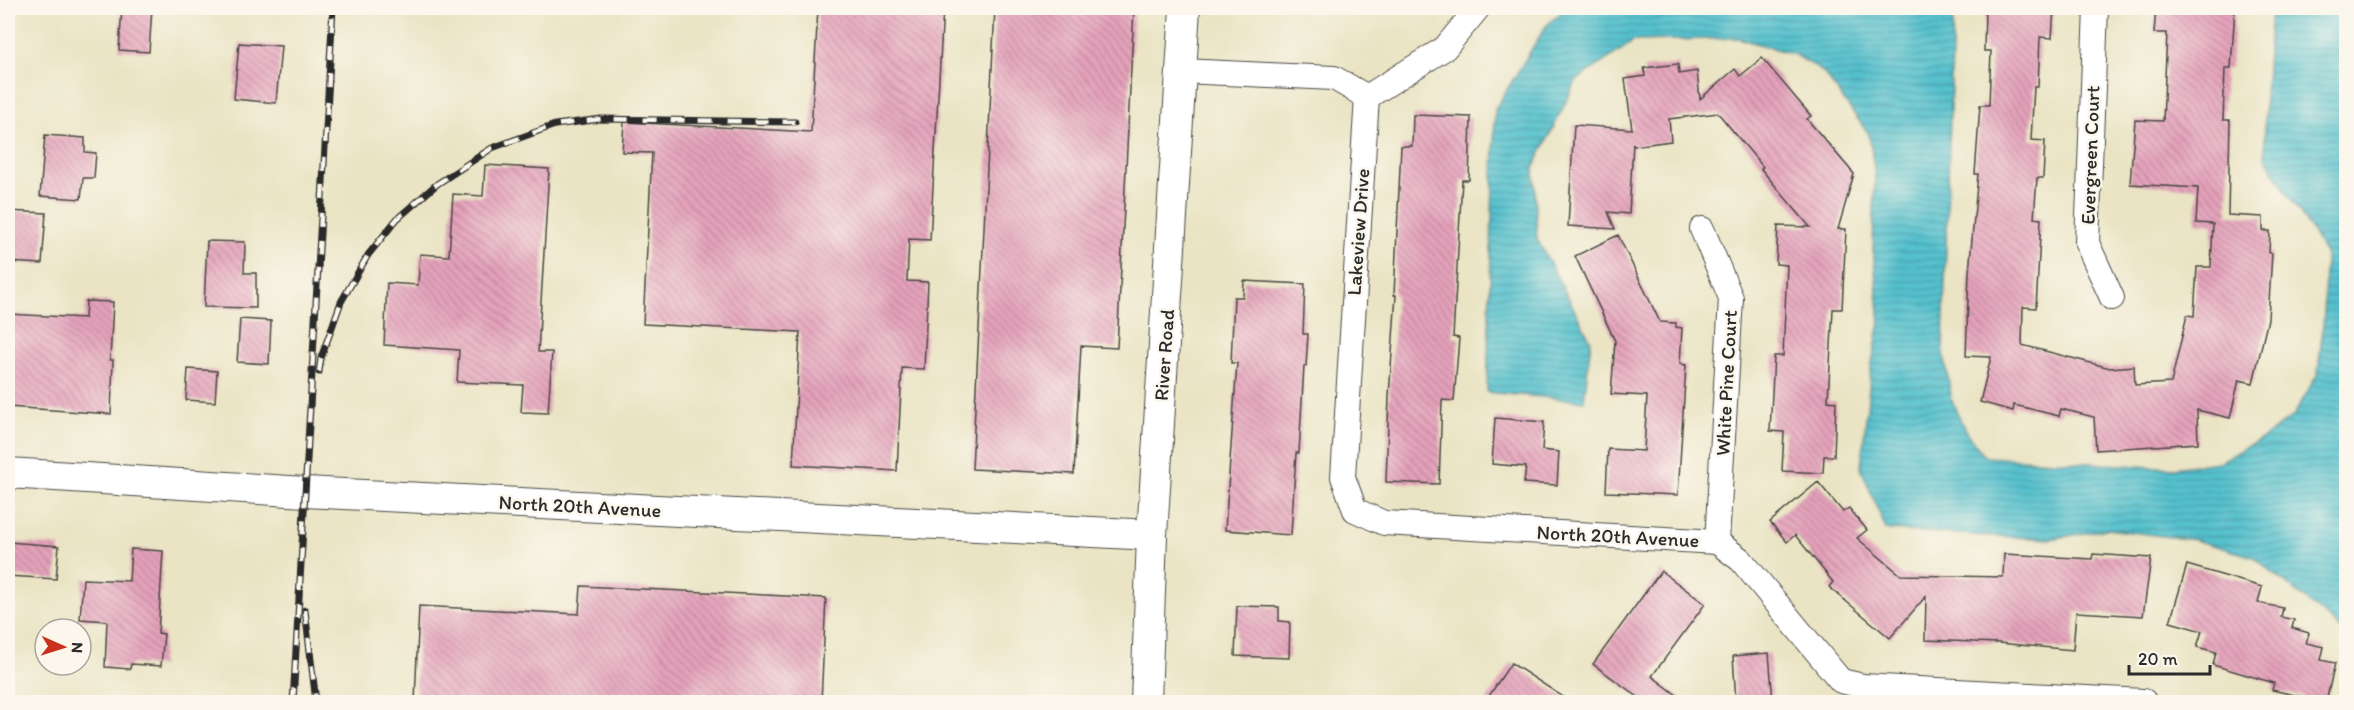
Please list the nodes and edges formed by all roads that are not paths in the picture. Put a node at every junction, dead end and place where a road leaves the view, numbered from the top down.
1 (1185, 8) edge
2 (1478, 8) edge
3 (2096, 8) edge
4 (1182, 71) junction
5 (1367, 97) junction
6 (1702, 229) dead end
7 (2112, 298) dead end
8 (8, 473) edge
9 (1355, 510) joint
10 (1152, 535) junction
11 (1717, 542) junction
12 (2144, 701) dead end
13 (1146, 702) edge

1 - 4 street, River Road
2 - 5 street
3 - 7 street, Evergreen Court
4 - 5 street
4 - 10 street, River Road
5 - 9 street, Lakeview Drive
6 - 11 street, White Pine Court
8 - 10 street, North 20th Avenue
9 - 11 street, North 20th Avenue
10 - 13 street, River Road
11 - 12 street, North 20th Avenue

